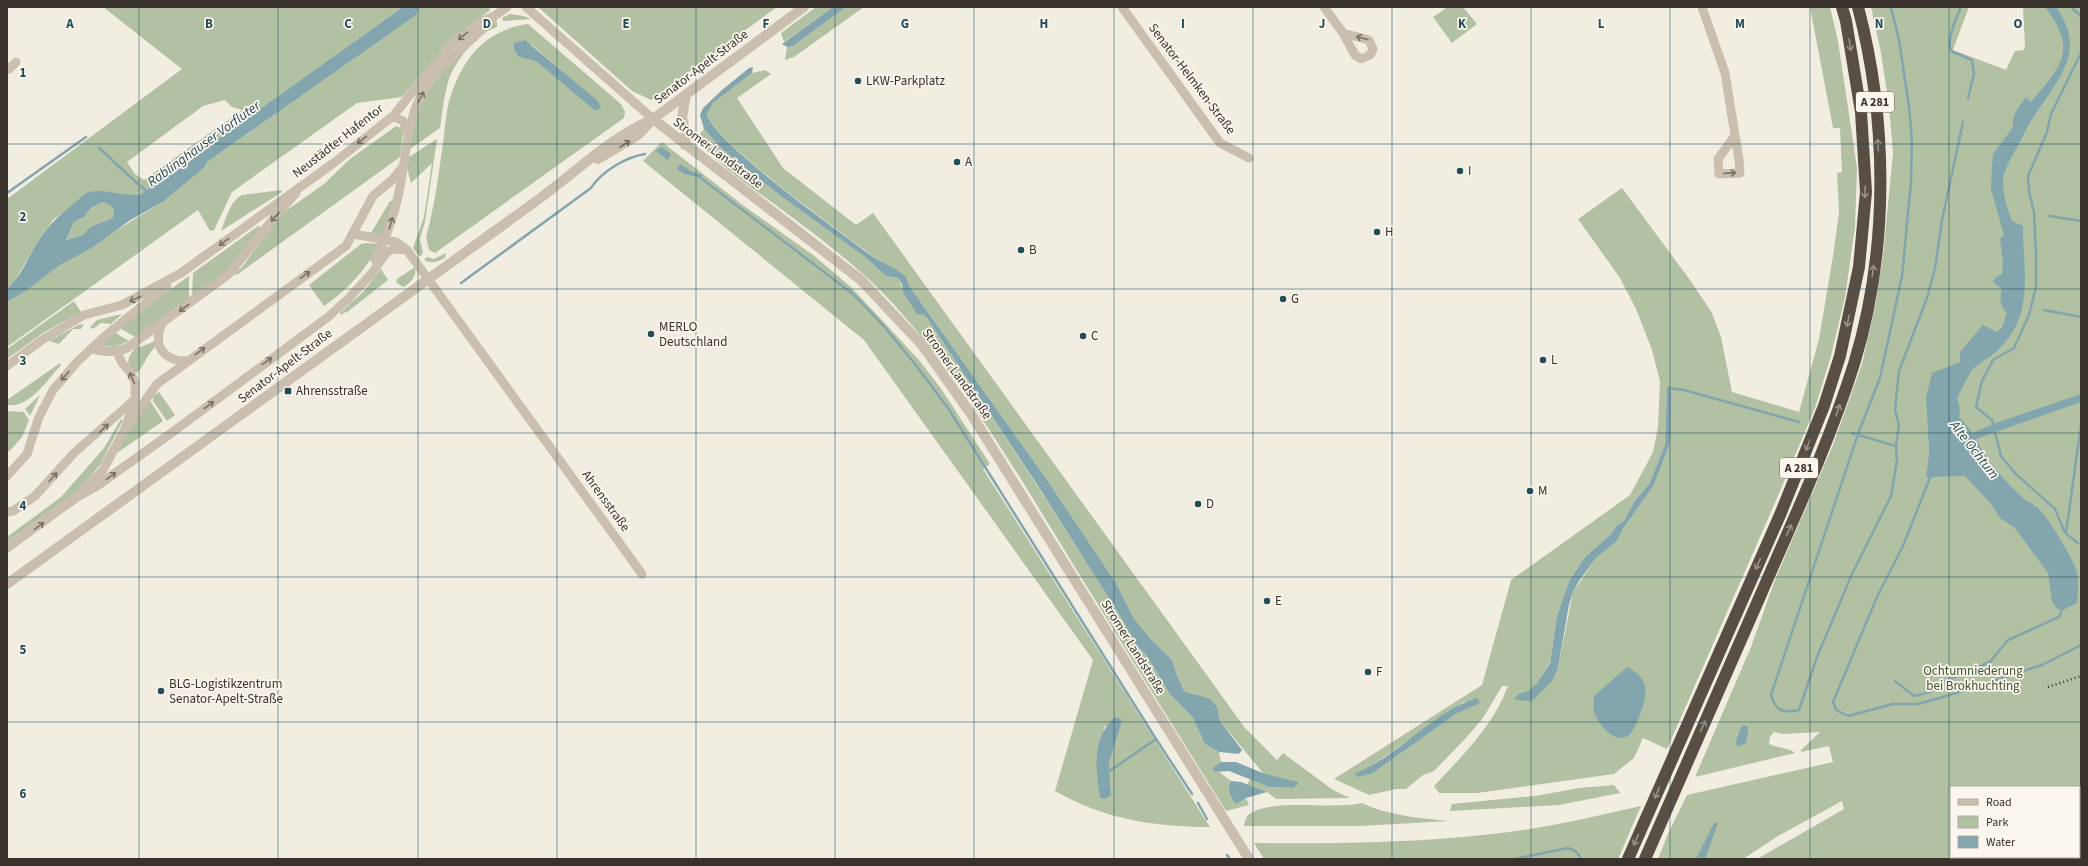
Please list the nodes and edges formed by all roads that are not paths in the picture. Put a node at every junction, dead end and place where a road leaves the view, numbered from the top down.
1 (507, 7) edge
2 (526, 7) edge
3 (804, 7) edge
4 (1122, 7) edge
5 (1324, 7) edge
6 (1702, 7) edge
7 (1842, 7) edge
8 (1858, 7) edge
9 (496, 15) junction
10 (1344, 33) dead end
11 (16, 62) dead end
12 (7, 68) edge
13 (686, 94) junction
14 (393, 116) junction
15 (653, 119) junction
16 (408, 134) junction
17 (1734, 137) dead end
18 (685, 145) junction
19 (1249, 158) dead end
20 (404, 165) junction
21 (300, 188) junction
22 (354, 234) junction
23 (386, 239) junction
24 (407, 250) junction
25 (181, 273) junction
26 (429, 278) junction
27 (362, 283) junction
28 (162, 324) junction
29 (93, 349) junction
30 (117, 352) junction
31 (187, 361) junction
32 (7, 366) edge
33 (157, 384) junction
34 (135, 399) junction
35 (125, 428) junction
36 (32, 438) junction
37 (7, 467) edge
38 (7, 476) edge
39 (77, 497) junction
40 (10, 512) edge
41 (7, 548) edge
42 (642, 574) dead end
43 (7, 584) edge
44 (1249, 859) edge
45 (1628, 859) edge
46 (1646, 859) edge

1 - 9 street, Neustädter Hafentor
2 - 15 street, Stromer Landstraße
3 - 13 street, Senator-Apelt-Straße
4 - 19 street, Senator-Helmken-Straße
5 - 10 street
6 - 17 street
7 -> 45 highway, A 281
46 -> 8 highway, A 281
9 -> 14 street, Neustädter Hafentor
16 -> 9 street, Neustädter Hafentor
11 - 12 street
13 - 15 street, Senator-Apelt-Straße
13 - 18 street
14 - 16 street
14 -> 21 street, Neustädter Hafentor
15 - 18 street, Stromer Landstraße
15 - 26 street, Senator-Apelt-Straße
16 - 20 street, Neustädter Hafentor
18 - 44 street, Stromer Landstraße
20 - 22 street
23 -> 20 street, Neustädter Hafentor
21 -> 25 street, Neustädter Hafentor
21 -> 28 street
22 - 23 street, Ahrensstraße
31 -> 22 street
23 - 24 street, Ahrensstraße
23 - 27 street, Neustädter Hafentor
24 - 26 street, Ahrensstraße
24 - 27 street, Neustädter Hafentor
25 - 29 street
25 -> 32 street
26 - 42 street, Ahrensstraße
26 - 43 street, Senator-Apelt-Straße
39 -> 27 street, Neustädter Hafentor
28 - 30 street
28 - 31 street
29 - 30 street
29 -> 36 street
34 -> 30 street
31 - 33 street
33 - 34 street
33 - 35 street
34 - 35 street
40 -> 34 street
35 - 39 street
36 - 37 street
36 - 38 street
41 -> 39 street

